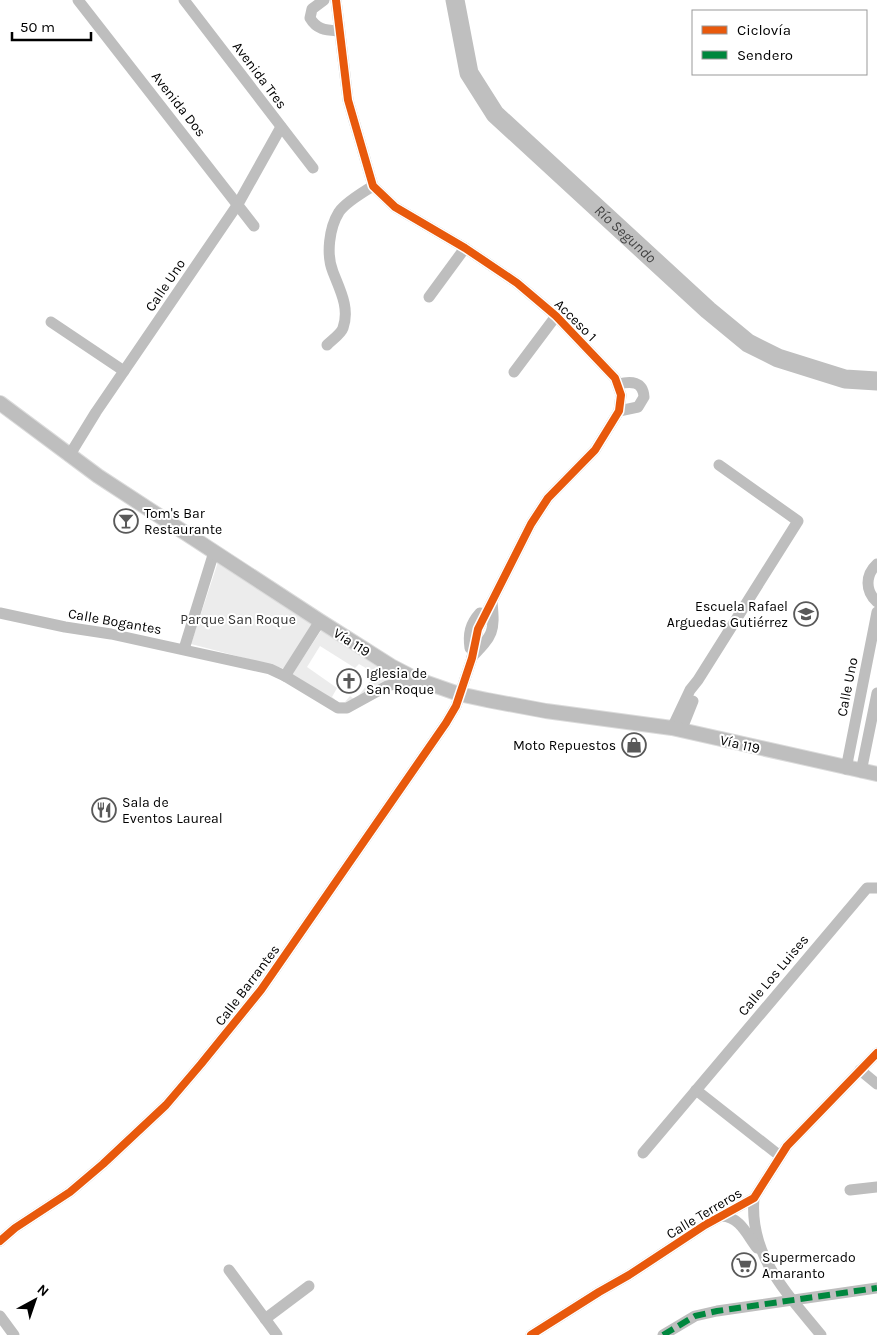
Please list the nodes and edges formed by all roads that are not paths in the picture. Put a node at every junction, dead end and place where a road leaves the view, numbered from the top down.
1 (78, 0) edge
2 (184, 0) edge
3 (324, 0) edge
4 (336, 0) edge
5 (339, 30) junction
6 (281, 128) junction
7 (313, 168) dead end
8 (373, 186) junction
9 (238, 204) junction
10 (254, 226) dead end
11 (464, 248) junction
12 (430, 297) dead end
13 (556, 316) junction
14 (51, 322) dead end
15 (327, 345) dead end
16 (124, 371) junction
17 (514, 372) dead end
18 (618, 384) junction
19 (0, 403) edge
20 (619, 411) junction
21 (69, 456) junction
22 (719, 465) dead end
23 (214, 552) junction
24 (877, 564) edge
25 (877, 602) edge
26 (877, 612) edge
27 (0, 613) edge
28 (320, 622) junction
29 (184, 649) junction
30 (871, 670) edge
31 (285, 676) junction
32 (416, 679) junction
33 (877, 693) edge
34 (459, 694) junction
35 (677, 730) junction
36 (846, 768) junction
37 (861, 772) junction
38 (877, 774) edge
39 (877, 888) edge
40 (877, 1052) edge
41 (860, 1070) junction
42 (877, 1084) edge
43 (696, 1090) junction
44 (643, 1153) dead end
45 (780, 1156) junction
46 (877, 1187) edge
47 (850, 1190) dead end
48 (754, 1198) junction
49 (722, 1216) junction
50 (0, 1241) edge
51 (765, 1258) junction
52 (230, 1270) dead end
53 (309, 1286) dead end
54 (877, 1288) edge
55 (793, 1300) junction
56 (0, 1316) edge
57 (265, 1319) junction
58 (14, 1335) edge
59 (277, 1335) edge
60 (531, 1335) edge
61 (663, 1335) edge
62 (821, 1335) edge

1 - 9 street, Avenida Dos
2 - 6 street, Avenida Tres
3 - 5 street
4 - 5 street, Acceso 1
5 - 8 street, Acceso 1
6 - 7 street, Avenida Tres
6 - 9 street, Calle Uno
8 - 11 street, Acceso 1
8 - 15 street
9 - 10 street, Avenida Dos
9 - 16 street, Calle Uno
11 - 12 street
11 - 13 street, Acceso 1
13 - 17 street
13 - 18 street, Acceso 1
14 - 16 street
16 - 21 street, Calle Uno
18 - 20 street
18 - 20 street
19 - 21 main road, Vía 119
20 - 34 street
21 - 23 main road, Vía 119
22 - 35 street
23 - 28 main road, Vía 119
23 - 29 street
24 - 25 street
26 - 30 street, Calle Uno
27 - 29 street, Calle Bogantes
28 - 31 street
28 - 32 main road, Vía 119
29 - 31 street, Calle Bogantes
30 - 36 street, Calle Uno
31 - 32 street, Calle Bogantes
32 - 34 main road, Vía 119
33 - 37 street
34 - 35 main road, Vía 119
34 - 50 street, Calle Barrantes
35 - 36 main road, Vía 119
36 - 37 main road, Vía 119
37 - 38 main road, Vía 119
39 - 43 street, Calle Los Luises
40 - 41 street, Calle Terreros
41 - 42 street
41 - 45 street, Calle Terreros
43 - 44 street, Calle Los Luises
43 - 45 street
45 - 48 street, Calle Terreros
46 - 47 street
48 - 49 street, Calle Terreros
48 - 51 street
49 - 51 street
49 - 60 street, Calle Terreros
51 - 55 street
52 - 57 street
53 - 57 street
54 - 55 street
55 - 61 street
55 - 62 street
56 - 58 street
57 - 59 street

